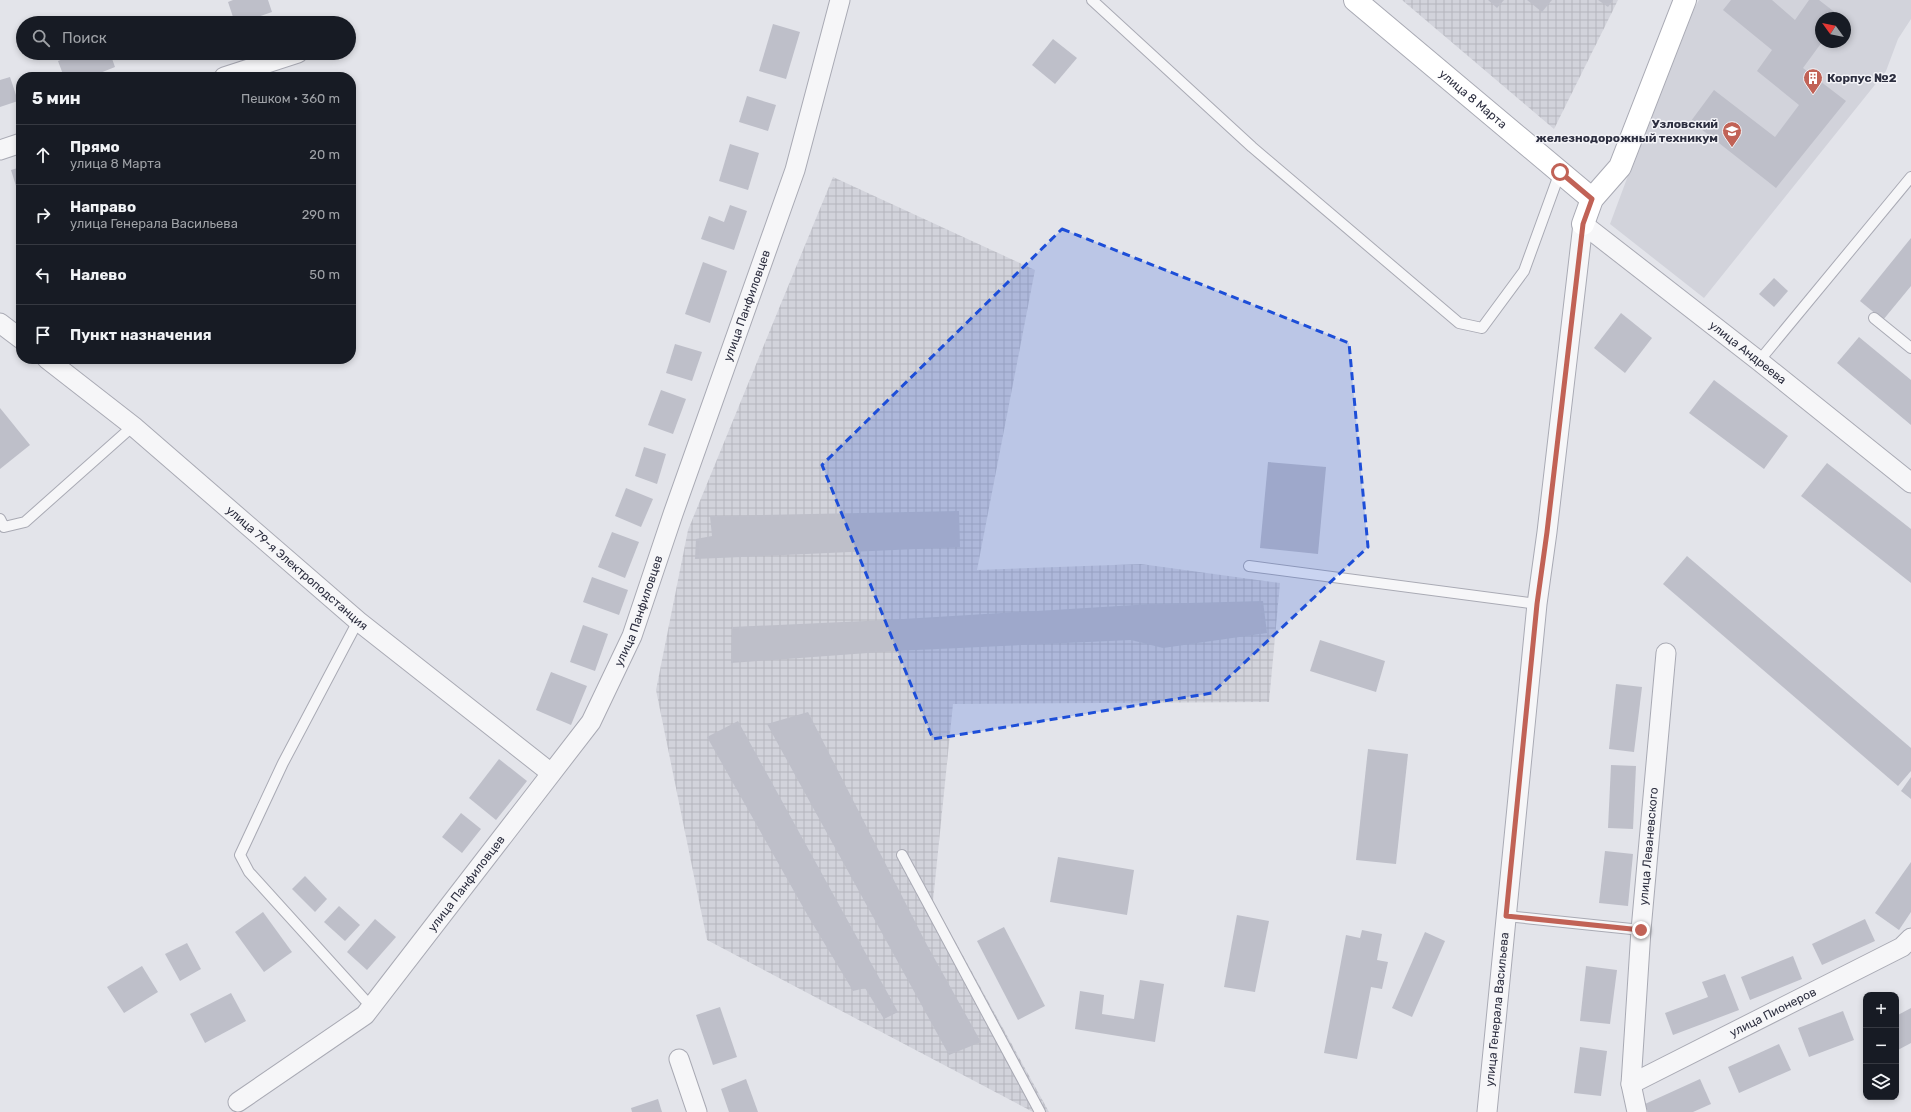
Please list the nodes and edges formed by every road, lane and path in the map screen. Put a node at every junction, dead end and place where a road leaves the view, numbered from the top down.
1 (840, 0) edge
2 (1092, 0) edge
3 (1355, 0) edge
4 (1685, 0) edge
5 (276, 60) edge
6 (239, 72) edge
7 (16, 145) edge
8 (0, 150) edge
9 (1560, 172) junction
10 (1911, 178) edge
11 (1592, 199) junction
12 (1583, 224) junction
13 (1874, 318) dead end
14 (0, 323) edge
15 (16, 335) edge
16 (1911, 348) edge
17 (1759, 361) junction
18 (53, 364) edge
19 (133, 426) junction
20 (1911, 483) edge
21 (0, 519) edge
22 (1249, 566) dead end
23 (1537, 604) junction
24 (358, 621) junction
25 (1666, 653) dead end
26 (551, 773) junction
27 (902, 855) dead end
28 (1506, 916) junction
29 (1641, 930) junction
30 (1911, 938) edge
31 (365, 1000) dead end
32 (679, 1059) dead end
33 (1632, 1084) junction
34 (238, 1102) dead end
35 (697, 1112) edge
36 (1040, 1112) edge
37 (1487, 1112) edge
38 (1637, 1112) edge

1 - 26 street, улица Панфиловцев
2 - 9 lane
3 - 9 main road, улица 8 Марта
4 - 11 main road, улица Генерала Васильева
5 - 6 street
7 - 8 street
9 - 11 main road, улица 8 Марта
10 - 17 lane
11 - 12 main road, улица Генерала Васильева
12 - 17 street, улица Андреева
12 - 23 street, улица Генерала Васильева
13 - 16 lane
14 - 15 street
17 - 20 street, улица Андреева
18 - 19 street, улица 79-я Электроподстанция
19 - 21 lane
19 - 24 street, улица 79-я Электроподстанция
22 - 23 lane
23 - 28 street, улица Генерала Васильева
24 - 26 street, улица 79-я Электроподстанция
24 - 31 lane
25 - 29 street, улица Леваневского
26 - 34 street, улица Панфиловцев
27 - 36 lane
28 - 29 lane
28 - 37 street, улица Генерала Васильева
29 - 33 street, улица Леваневского
30 - 33 street, улица Пионеров
32 - 35 street
33 - 38 street, улица Леваневского

